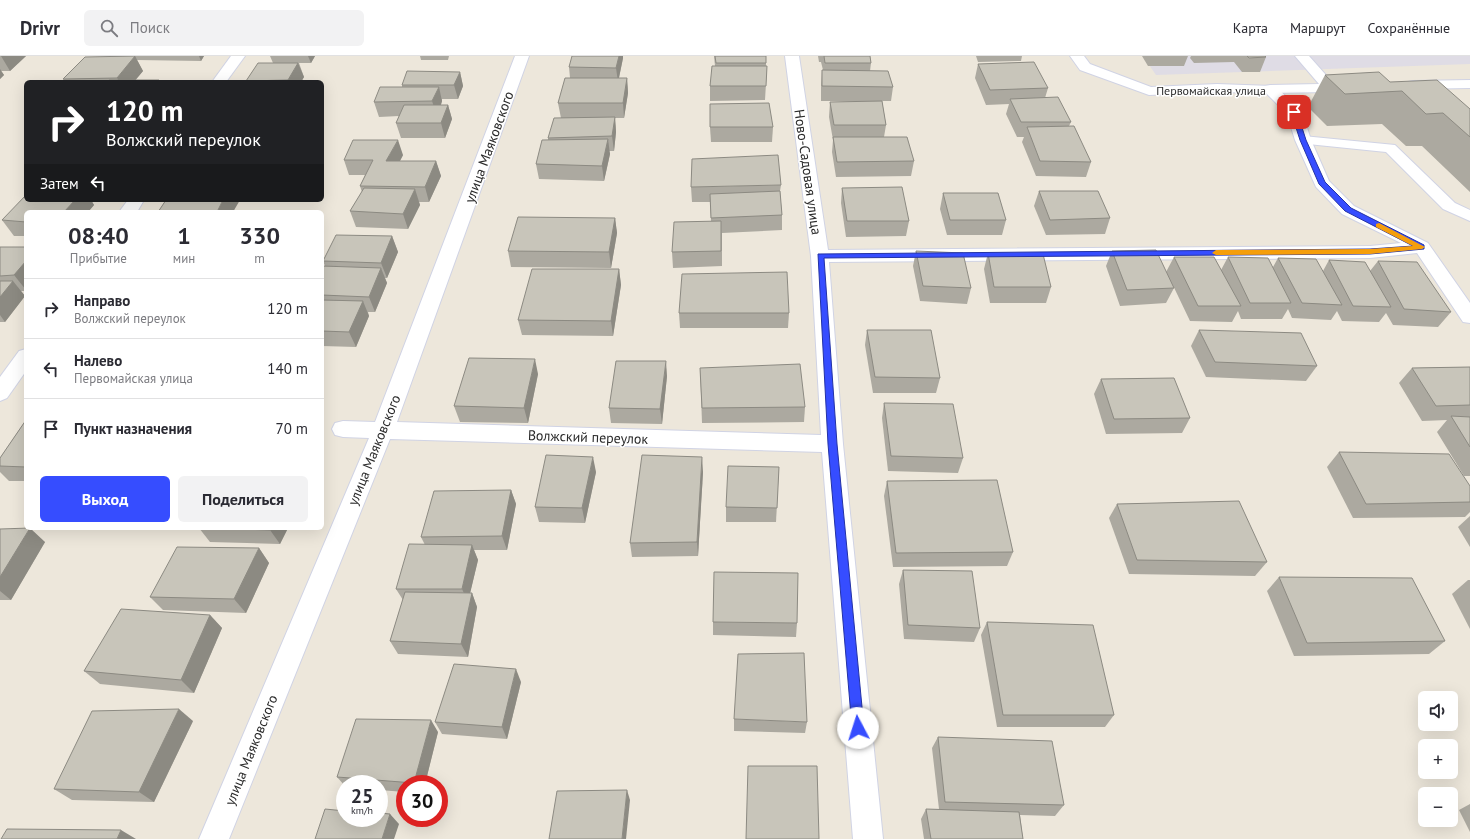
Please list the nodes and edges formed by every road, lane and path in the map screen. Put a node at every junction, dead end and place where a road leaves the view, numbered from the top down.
1 (238, 56) edge
2 (522, 56) edge
3 (792, 56) edge
4 (1077, 56) edge
5 (1302, 56) edge
6 (220, 80) edge
7 (1470, 84) edge
8 (1400, 86) edge
9 (1361, 87) edge
10 (1330, 88) junction
11 (1270, 89) junction
12 (1303, 140) junction
13 (1470, 216) edge
14 (1422, 247) junction
15 (820, 256) junction
16 (1470, 317) edge
17 (24, 359) edge
18 (0, 393) edge
19 (343, 430) dead end
20 (383, 430) junction
21 (832, 444) junction
22 (214, 839) edge
23 (868, 839) edge

1 - 6 street
2 - 20 street, улица Маяковского
3 - 15 street, Ново-Садовая улица
4 - 11 street, Первомайская улица
5 - 10 lane
7 - 8 lane
9 - 10 lane
10 - 11 lane
11 - 12 street, Первомайская улица
12 - 13 lane
12 - 14 street, Первомайская улица
14 - 15 street
14 - 16 street
15 - 21 street, Ново-Садовая улица
17 - 18 street
19 - 20 street, Волжский переулок
20 - 21 street, Волжский переулок
20 - 22 street, улица Маяковского
21 - 23 street, Ново-Садовая улица

